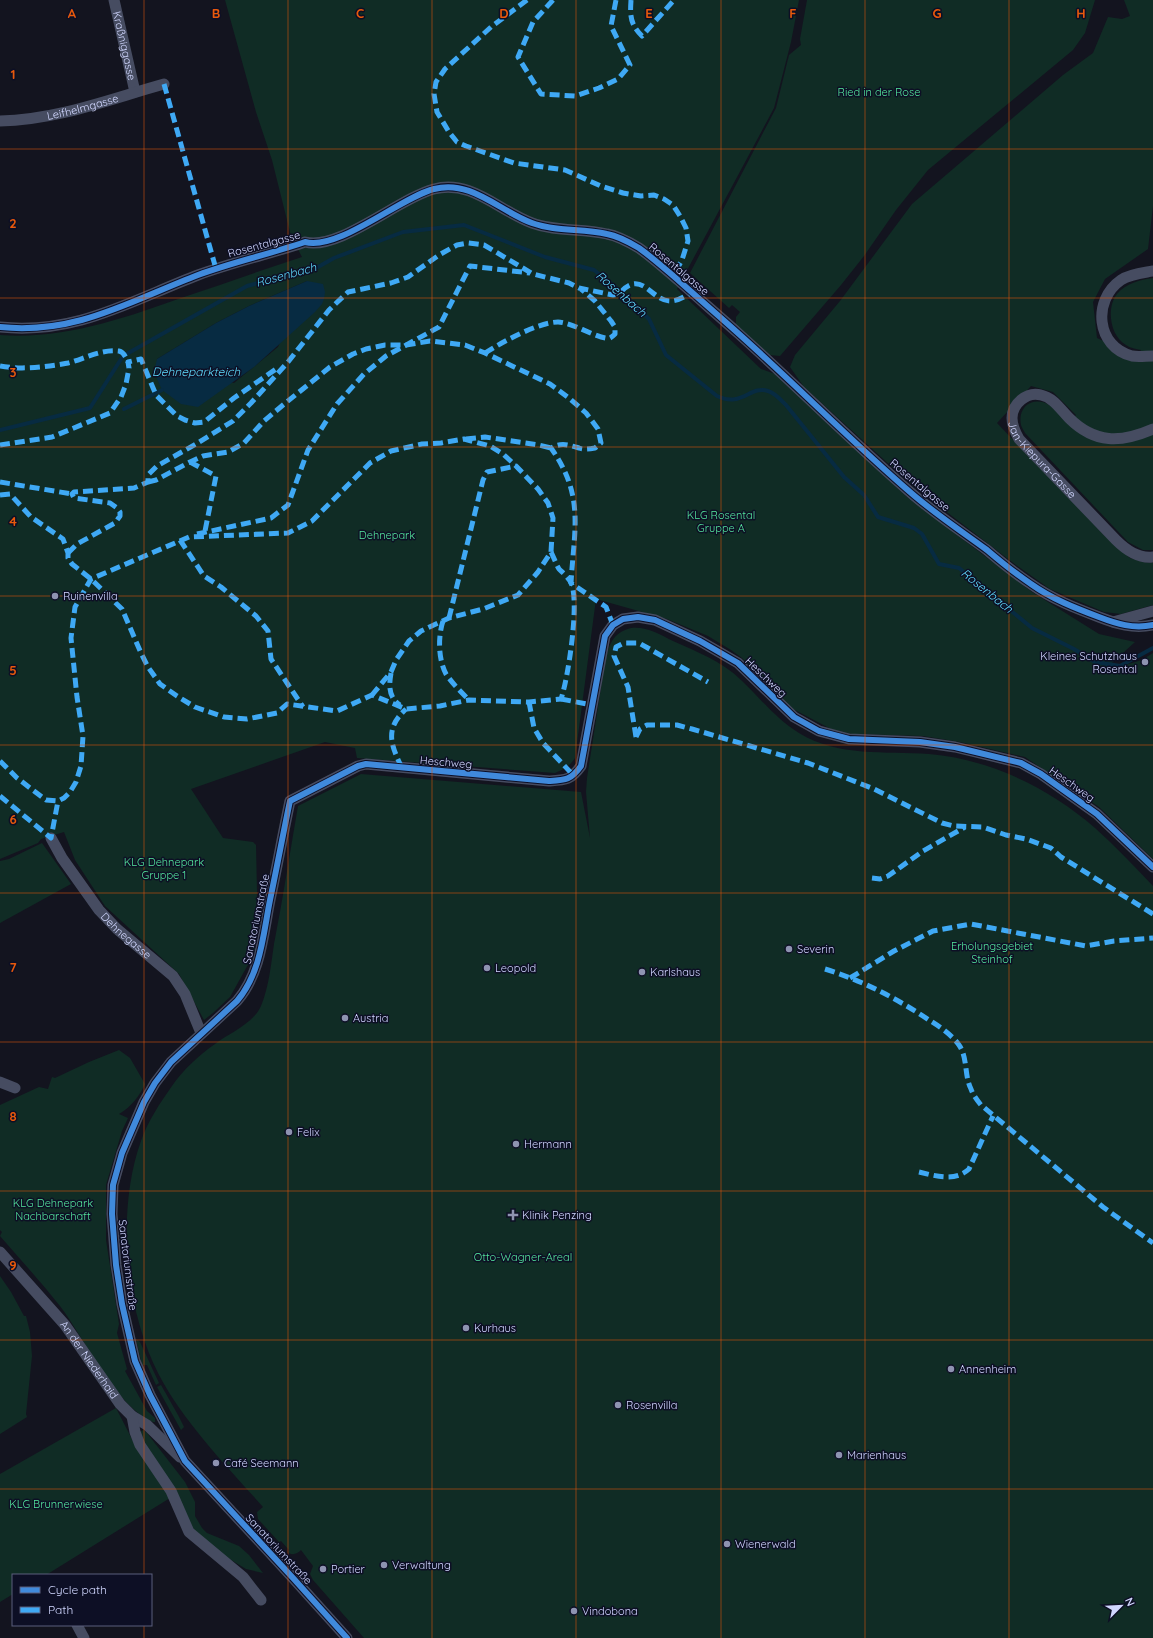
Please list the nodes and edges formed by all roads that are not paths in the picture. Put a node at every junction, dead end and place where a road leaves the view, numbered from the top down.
1 (114, 0) edge
2 (164, 84) dead end
3 (135, 92) junction
4 (0, 121) edge
5 (1153, 271) edge
6 (0, 328) edge
7 (1153, 356) edge
8 (1153, 429) edge
9 (1153, 557) edge
10 (1153, 611) edge
11 (1112, 622) junction
12 (1153, 626) edge
13 (402, 768) joint
14 (50, 838) dead end
15 (1153, 867) edge
16 (201, 1033) junction
17 (0, 1082) edge
18 (15, 1088) dead end
19 (0, 1252) edge
20 (132, 1416) junction
21 (185, 1461) junction
22 (262, 1600) dead end
23 (78, 1626) edge
24 (84, 1638) edge
25 (346, 1638) edge

1 - 3 street, Kraßniggasse
2 - 3 street, Leifhelmgasse
3 - 4 street, Leifhelmgasse
5 - 7 street
6 - 11 street, Rosentalgasse
8 - 9 street, Jan-Kiepura-Gasse
10 - 11 street
11 - 12 street, Rosentalgasse
13 - 15 street, Heschweg
13 - 16 street, Sanatoriumstraße
14 - 16 street, Dehnegasse
16 - 21 street, Sanatoriumstraße
17 - 18 street
19 - 20 street, An der Niederhaid
20 - 21 street, An der Niederhaid
20 - 22 street
21 - 25 street, Sanatoriumstraße
23 - 24 street

